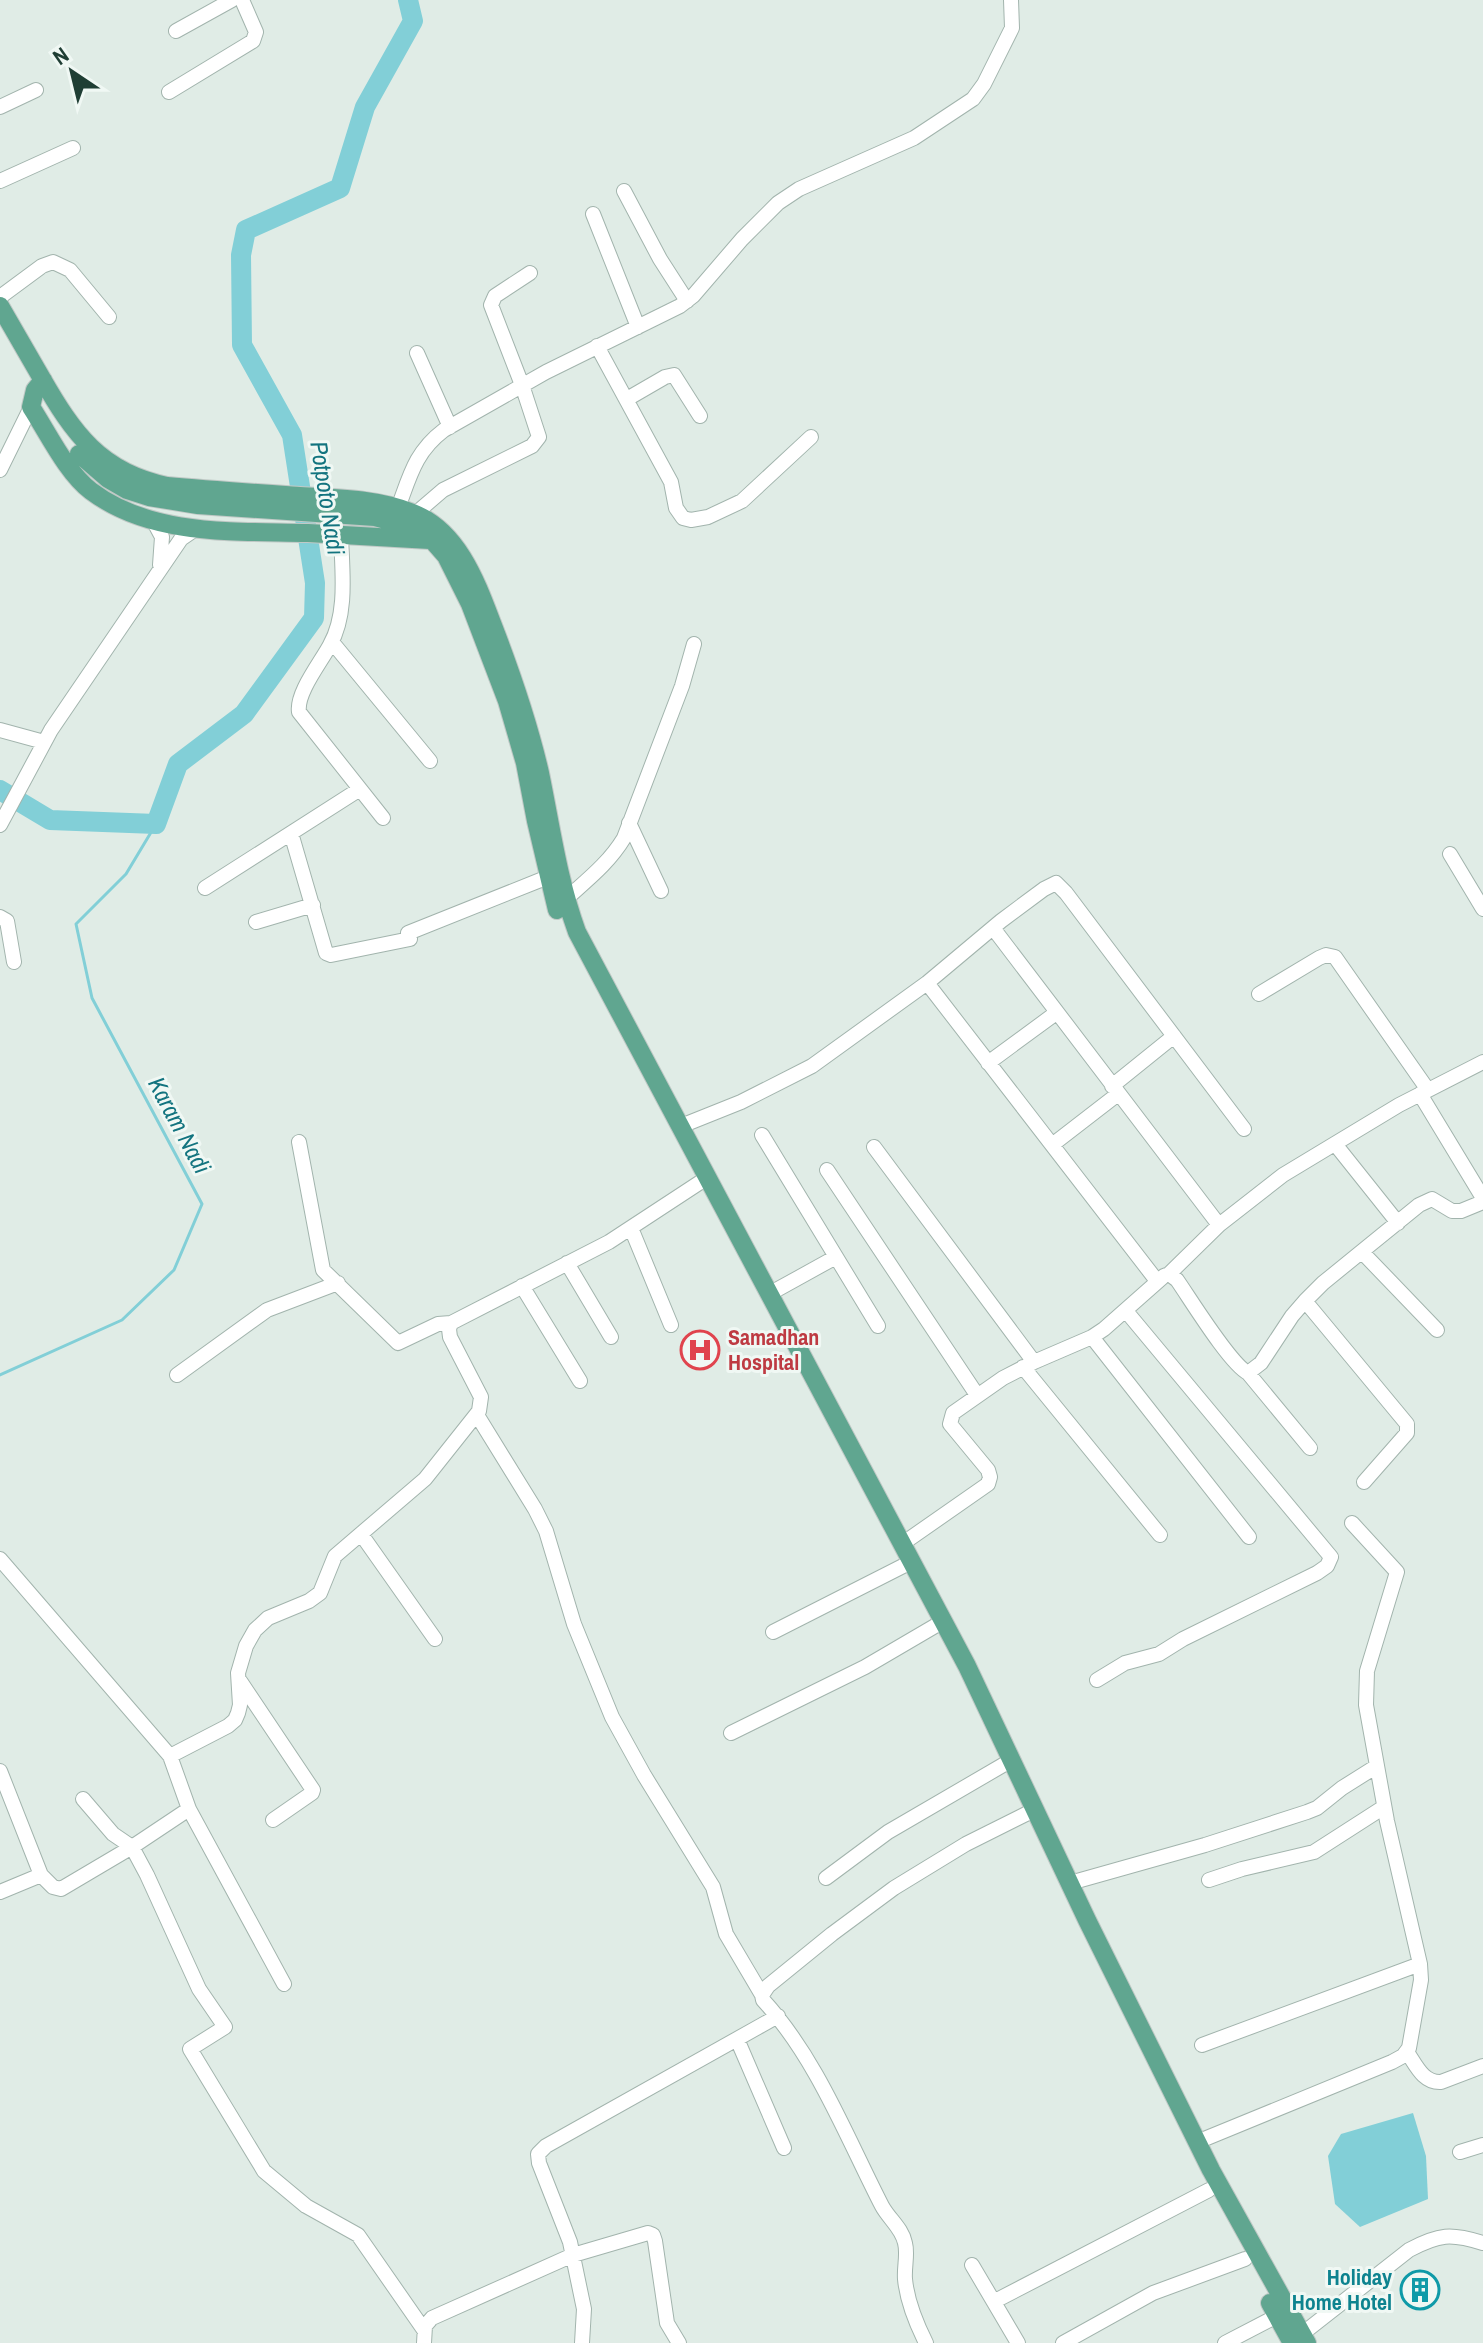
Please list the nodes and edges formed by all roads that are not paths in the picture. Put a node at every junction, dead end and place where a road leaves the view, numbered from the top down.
1 (232, 0) edge
2 (242, 0) edge
3 (1011, 0) edge
4 (176, 31) dead end
5 (36, 90) dead end
6 (169, 92) dead end
7 (0, 107) edge
8 (73, 148) dead end
9 (0, 181) edge
10 (624, 191) dead end
11 (593, 214) dead end
12 (530, 273) dead end
13 (0, 297) edge
14 (687, 301) junction
15 (0, 306) edge
16 (109, 317) dead end
17 (638, 327) junction
18 (0, 330) edge
19 (597, 346) junction
20 (417, 353) dead end
21 (522, 385) junction
22 (36, 392) junction
23 (627, 399) junction
24 (700, 416) dead end
25 (450, 427) junction
26 (811, 437) dead end
27 (0, 470) edge
28 (336, 507) junction
29 (406, 511) junction
30 (154, 522) junction
31 (205, 529) junction
32 (338, 534) junction
33 (432, 540) junction
34 (452, 553) junction
35 (160, 569) junction
36 (332, 642) junction
37 (694, 644) dead end
38 (0, 730) edge
39 (44, 742) junction
40 (430, 761) dead end
41 (360, 789) junction
42 (383, 818) dead end
43 (3, 821) edge
44 (629, 823) junction
45 (291, 833) junction
46 (1450, 854) dead end
47 (548, 877) junction
48 (205, 888) dead end
49 (661, 891) dead end
50 (566, 899) junction
51 (313, 905) junction
52 (1483, 909) edge
53 (0, 917) edge
54 (256, 922) dead end
55 (993, 928) junction
56 (14, 962) dead end
57 (927, 983) junction
58 (1259, 994) dead end
59 (1056, 1013) junction
60 (1174, 1036) junction
61 (1483, 1062) edge
62 (988, 1063) junction
63 (1115, 1090) junction
64 (1424, 1092) junction
65 (681, 1126) junction
66 (1244, 1129) dead end
67 (762, 1135) dead end
68 (299, 1142) dead end
69 (1335, 1144) junction
70 (1052, 1145) junction
71 (874, 1147) dead end
72 (827, 1170) dead end
73 (699, 1183) junction
74 (1483, 1200) edge
75 (1398, 1223) junction
76 (1219, 1225) junction
77 (631, 1228) junction
78 (1362, 1252) junction
79 (836, 1257) junction
80 (567, 1263) junction
81 (1163, 1278) junction
82 (338, 1283) junction
83 (522, 1286) junction
84 (769, 1294) junction
85 (1305, 1301) junction
86 (1126, 1311) junction
87 (451, 1323) junction
88 (671, 1325) dead end
89 (878, 1326) dead end
90 (1437, 1330) dead end
91 (611, 1337) dead end
92 (1092, 1337) junction
93 (1028, 1364) junction
94 (1248, 1373) junction
95 (177, 1375) dead end
96 (580, 1381) dead end
97 (977, 1395) junction
98 (477, 1415) junction
99 (1310, 1448) dead end
100 (1364, 1482) dead end
101 (1352, 1523) dead end
102 (361, 1534) junction
103 (1160, 1535) dead end
104 (1249, 1537) dead end
105 (902, 1544) junction
106 (0, 1559) edge
107 (903, 1566) junction
108 (935, 1626) junction
109 (773, 1632) dead end
110 (435, 1639) dead end
111 (237, 1677) junction
112 (1097, 1680) dead end
113 (994, 1732) junction
114 (731, 1733) dead end
115 (170, 1756) junction
116 (1003, 1765) junction
117 (1377, 1766) junction
118 (0, 1771) edge
119 (83, 1799) dead end
120 (1384, 1807) junction
121 (189, 1809) junction
122 (1026, 1814) junction
123 (273, 1820) dead end
124 (132, 1847) junction
125 (41, 1875) junction
126 (826, 1878) dead end
127 (1209, 1880) dead end
128 (1070, 1883) junction
129 (0, 1892) edge
130 (1420, 1964) junction
131 (284, 1984) dead end
132 (762, 1995) junction
133 (778, 2016) junction
134 (737, 2039) junction
135 (1202, 2045) dead end
136 (1407, 2052) junction
137 (1483, 2066) edge
138 (1197, 2142) junction
139 (1483, 2145) edge
140 (784, 2148) dead end
141 (1460, 2152) dead end
142 (1209, 2190) junction
143 (1483, 2243) edge
144 (573, 2255) junction
145 (1245, 2259) junction
146 (972, 2265) dead end
147 (995, 2301) junction
148 (1277, 2316) junction
149 (424, 2336) edge
150 (1080, 2339) edge
151 (1300, 2340) edge
152 (582, 2343) edge
153 (679, 2343) edge
154 (926, 2343) edge
155 (1018, 2343) edge
156 (1063, 2343) edge
157 (1225, 2343) edge

1 - 4 street
2 - 6 street
3 - 14 street
5 - 7 street
8 - 9 street
10 - 14 street
11 - 17 street
12 - 21 street
13 - 16 street
14 - 17 street
15 - 22 main road
17 - 19 street
18 - 22 main road
19 - 21 street
19 - 23 street
20 - 25 street
21 - 25 street
21 - 29 street
22 - 27 street
22 - 28 main road
22 - 30 main road
23 - 24 street
23 - 26 street
25 - 29 street
28 - 29 main road
28 - 33 main road
29 - 34 main road
30 - 31 main road
30 - 35 street
31 - 32 main road
31 - 35 street
32 - 33 main road
32 - 36 street
33 - 34 main road
34 - 47 main road
34 - 50 main road
35 - 39 street
36 - 40 street
36 - 41 street
37 - 44 street
38 - 39 street
39 - 43 street
41 - 42 street
41 - 45 street
44 - 49 street
44 - 50 street
45 - 48 street
45 - 51 street
46 - 52 street
47 - 51 street
47 - 73 main road
50 - 65 main road
51 - 54 street
53 - 56 street
55 - 57 street
55 - 59 street
55 - 60 street
57 - 62 street
57 - 65 street
58 - 64 street
59 - 62 street
59 - 63 street
60 - 63 street
60 - 66 street
61 - 64 street
62 - 70 street
63 - 70 street
63 - 76 street
64 - 69 street
64 - 74 street
65 - 84 main road
67 - 79 street
68 - 82 street
69 - 75 street
69 - 76 street
70 - 81 street
71 - 93 street
72 - 97 street
73 - 77 street
73 - 107 main road
74 - 75 street
75 - 78 street
76 - 81 street
77 - 80 street
77 - 88 street
78 - 85 street
78 - 90 street
79 - 84 street
79 - 89 street
80 - 83 street
80 - 91 street
81 - 86 street
81 - 94 street
82 - 87 street
82 - 95 street
83 - 87 street
83 - 96 street
84 - 105 main road
85 - 94 street
85 - 100 street
86 - 92 street
86 - 112 street
87 - 98 street
92 - 93 street
92 - 104 street
93 - 97 street
93 - 103 street
94 - 99 street
97 - 105 street
98 - 102 street
98 - 132 street
101 - 117 street
102 - 110 street
102 - 111 street
105 - 113 main road
106 - 115 street
107 - 108 main road
107 - 109 street
108 - 113 main road
108 - 114 street
111 - 115 street
111 - 123 street
113 - 116 main road
113 - 128 main road
115 - 121 street
116 - 122 main road
116 - 126 street
117 - 120 street
117 - 128 street
118 - 125 street
119 - 124 street
120 - 127 street
120 - 130 street
121 - 124 street
121 - 131 street
122 - 132 street
122 - 142 main road
124 - 125 street
124 - 149 street
125 - 129 street
128 - 138 main road
130 - 135 street
130 - 136 street
132 - 133 street
133 - 134 street
133 - 154 street
134 - 140 street
134 - 144 street
136 - 137 street
136 - 138 street
138 - 151 main road
139 - 141 street
142 - 145 main road
142 - 147 street
143 - 151 street
144 - 149 street
144 - 152 street
144 - 153 street
145 - 148 main road
145 - 150 street
146 - 147 street
147 - 155 street
148 - 151 main road
148 - 157 street
150 - 156 street

